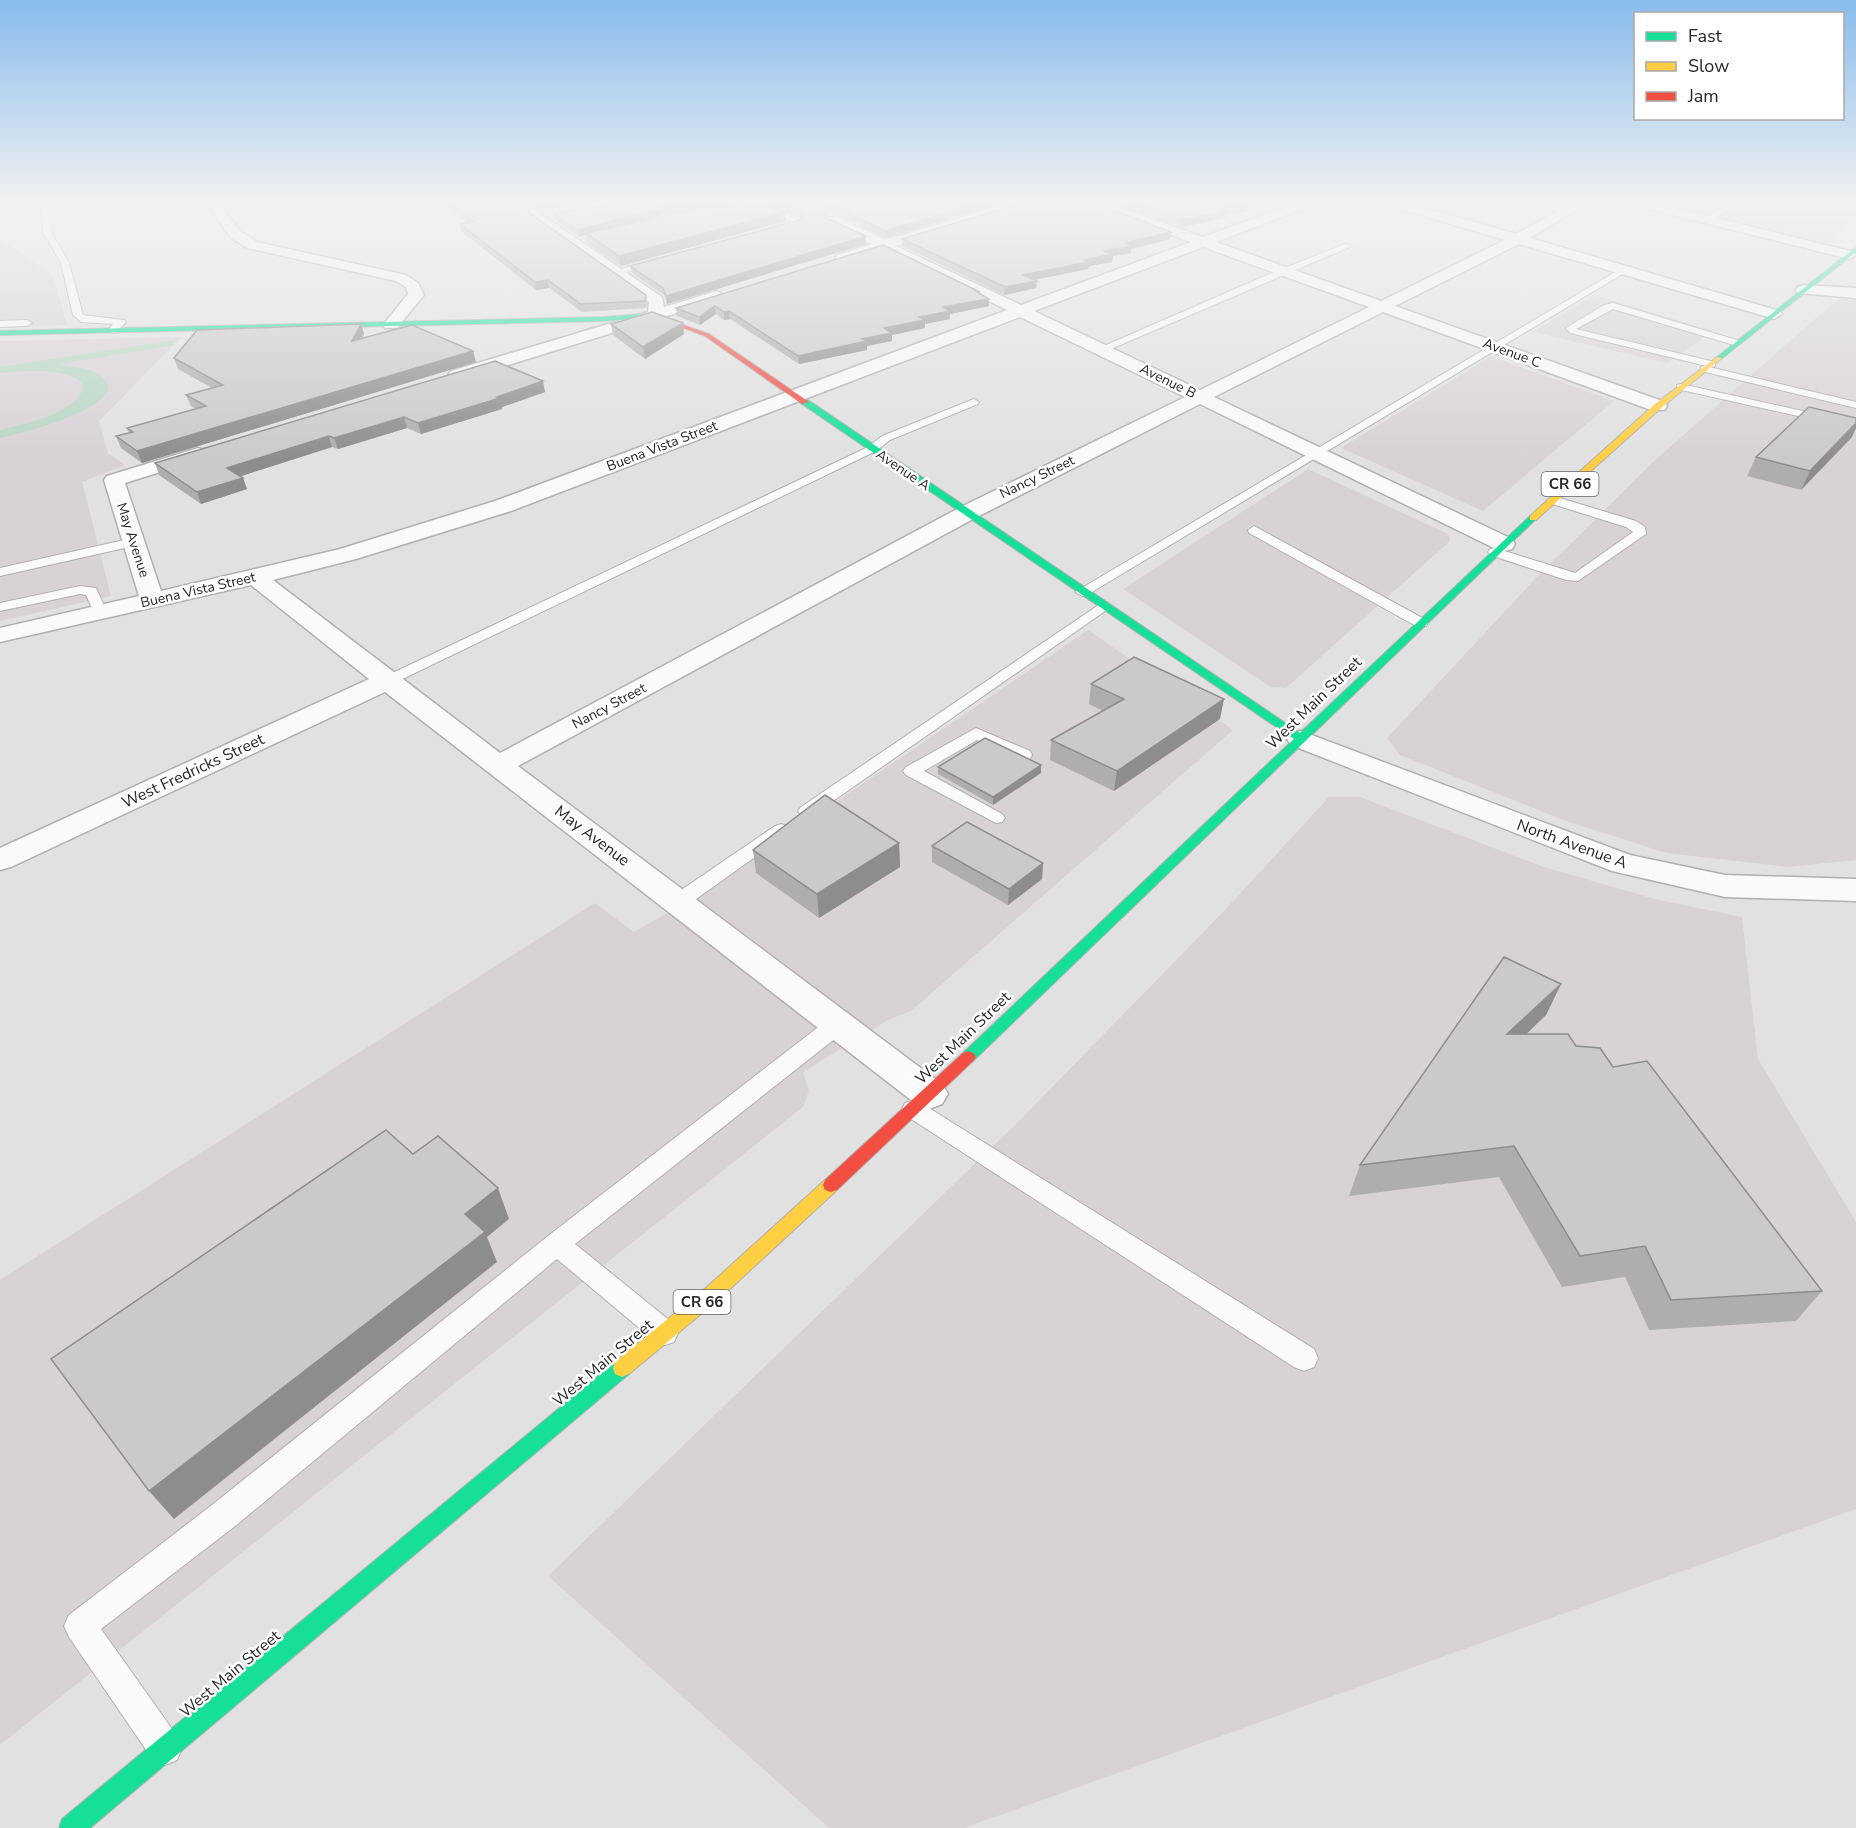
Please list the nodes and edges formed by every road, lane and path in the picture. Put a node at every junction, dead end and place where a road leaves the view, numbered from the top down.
1 (71, 288) edge
2 (415, 288) edge
3 (640, 288) edge
4 (977, 288) edge
5 (1080, 288) edge
6 (1244, 288) edge
7 (1333, 288) edge
8 (1417, 288) edge
9 (1594, 288) edge
10 (1687, 288) edge
11 (1803, 290) joint
12 (732, 291) edge
13 (1856, 293) edge
14 (1382, 306) junction
15 (1022, 310) junction
16 (1774, 314) junction
17 (654, 315) junction
18 (27, 323) dead end
19 (0, 324) edge
20 (391, 325) junction
21 (112, 331) junction
22 (0, 333) edge
23 (1737, 343) junction
24 (1495, 347) junction
25 (1102, 349) junction
26 (1708, 366) junction
27 (441, 380) edge
28 (1681, 387) junction
29 (795, 396) junction
30 (1200, 397) junction
31 (974, 402) dead end
32 (1856, 405) edge
33 (1658, 406) junction
34 (1856, 426) edge
35 (215, 449) edge
36 (872, 449) junction
37 (1315, 452) junction
38 (1553, 500) junction
39 (967, 513) junction
40 (1254, 530) dead end
41 (133, 542) junction
42 (1499, 548) junction
43 (0, 572) edge
44 (255, 577) junction
45 (1082, 592) junction
46 (152, 600) junction
47 (1103, 606) junction
48 (0, 607) edge
49 (100, 612) junction
50 (1421, 623) junction
51 (0, 635) edge
52 (387, 681) junction
53 (1301, 739) junction
54 (1024, 755) edge
55 (499, 765) junction
56 (996, 818) dead end
57 (0, 860) edge
58 (1856, 890) edge
59 (678, 902) junction
60 (838, 1024) junction
61 (921, 1101) junction
62 (557, 1244) junction
63 (665, 1334) junction
64 (1304, 1359) dead end
65 (166, 1749) junction
66 (71, 1828) edge

1 - 21 lane
2 - 20 street
3 - 17 street
4 - 15 street, Avenue B
5 - 15 street, Buena Vista Street
6 - 25 lane
7 - 14 street, Avenue C
8 - 14 street, Nancy Street
9 - 24 lane
10 - 16 street
11 - 13 street
11 - 16 main road, West Main Street / CR 66
12 - 17 street
14 - 24 street, Avenue C
14 - 30 street, Nancy Street
15 - 25 street, Avenue B
15 - 29 street, Buena Vista Street
16 - 23 main road, West Main Street / CR 66
17 - 20 main road
17 - 27 street
17 - 29 main road, Avenue A
18 - 19 lane
20 - 21 main road
21 - 22 main road
23 - 26 main road, West Main Street / CR 66
23 - 26 lane
24 - 33 street, Avenue C
24 - 37 lane
25 - 30 street, Avenue B
26 - 28 main road, West Main Street / CR 66
26 - 32 lane
28 - 33 main road, West Main Street / CR 66
28 - 34 lane
29 - 36 main road, Avenue A
29 - 44 street, Buena Vista Street
30 - 37 street, Avenue B
30 - 39 street, Nancy Street
31 - 36 lane
33 - 38 main road, West Main Street / CR 66
35 - 41 street, May Avenue
36 - 39 main road, Avenue A
36 - 52 lane
37 - 42 street, Avenue B
37 - 45 lane
38 - 42 main road, West Main Street / CR 66
38 - 42 lane
39 - 45 main road, Avenue A
39 - 55 street, Nancy Street
40 - 50 lane
41 - 43 lane
41 - 46 street, May Avenue
42 - 50 main road, West Main Street / CR 66
44 - 46 street, Buena Vista Street
44 - 52 street, May Avenue
45 - 47 main road, Avenue A
46 - 49 street, Buena Vista Street
47 - 53 main road, Avenue A
47 - 59 lane
48 - 49 lane
49 - 51 street, Buena Vista Street
50 - 53 main road, West Main Street / CR 66
52 - 55 street, May Avenue
52 - 57 street, West Fredricks Street
53 - 58 street, North Avenue A
53 - 61 main road, West Main Street / CR 66
54 - 56 lane
55 - 59 street, May Avenue
59 - 60 street, May Avenue
60 - 61 street, May Avenue
60 - 62 lane
61 - 63 main road, West Main Street / CR 66
61 - 64 lane
62 - 63 lane
62 - 65 lane
63 - 65 main road, West Main Street / CR 66
65 - 66 main road, West Main Street / CR 66

